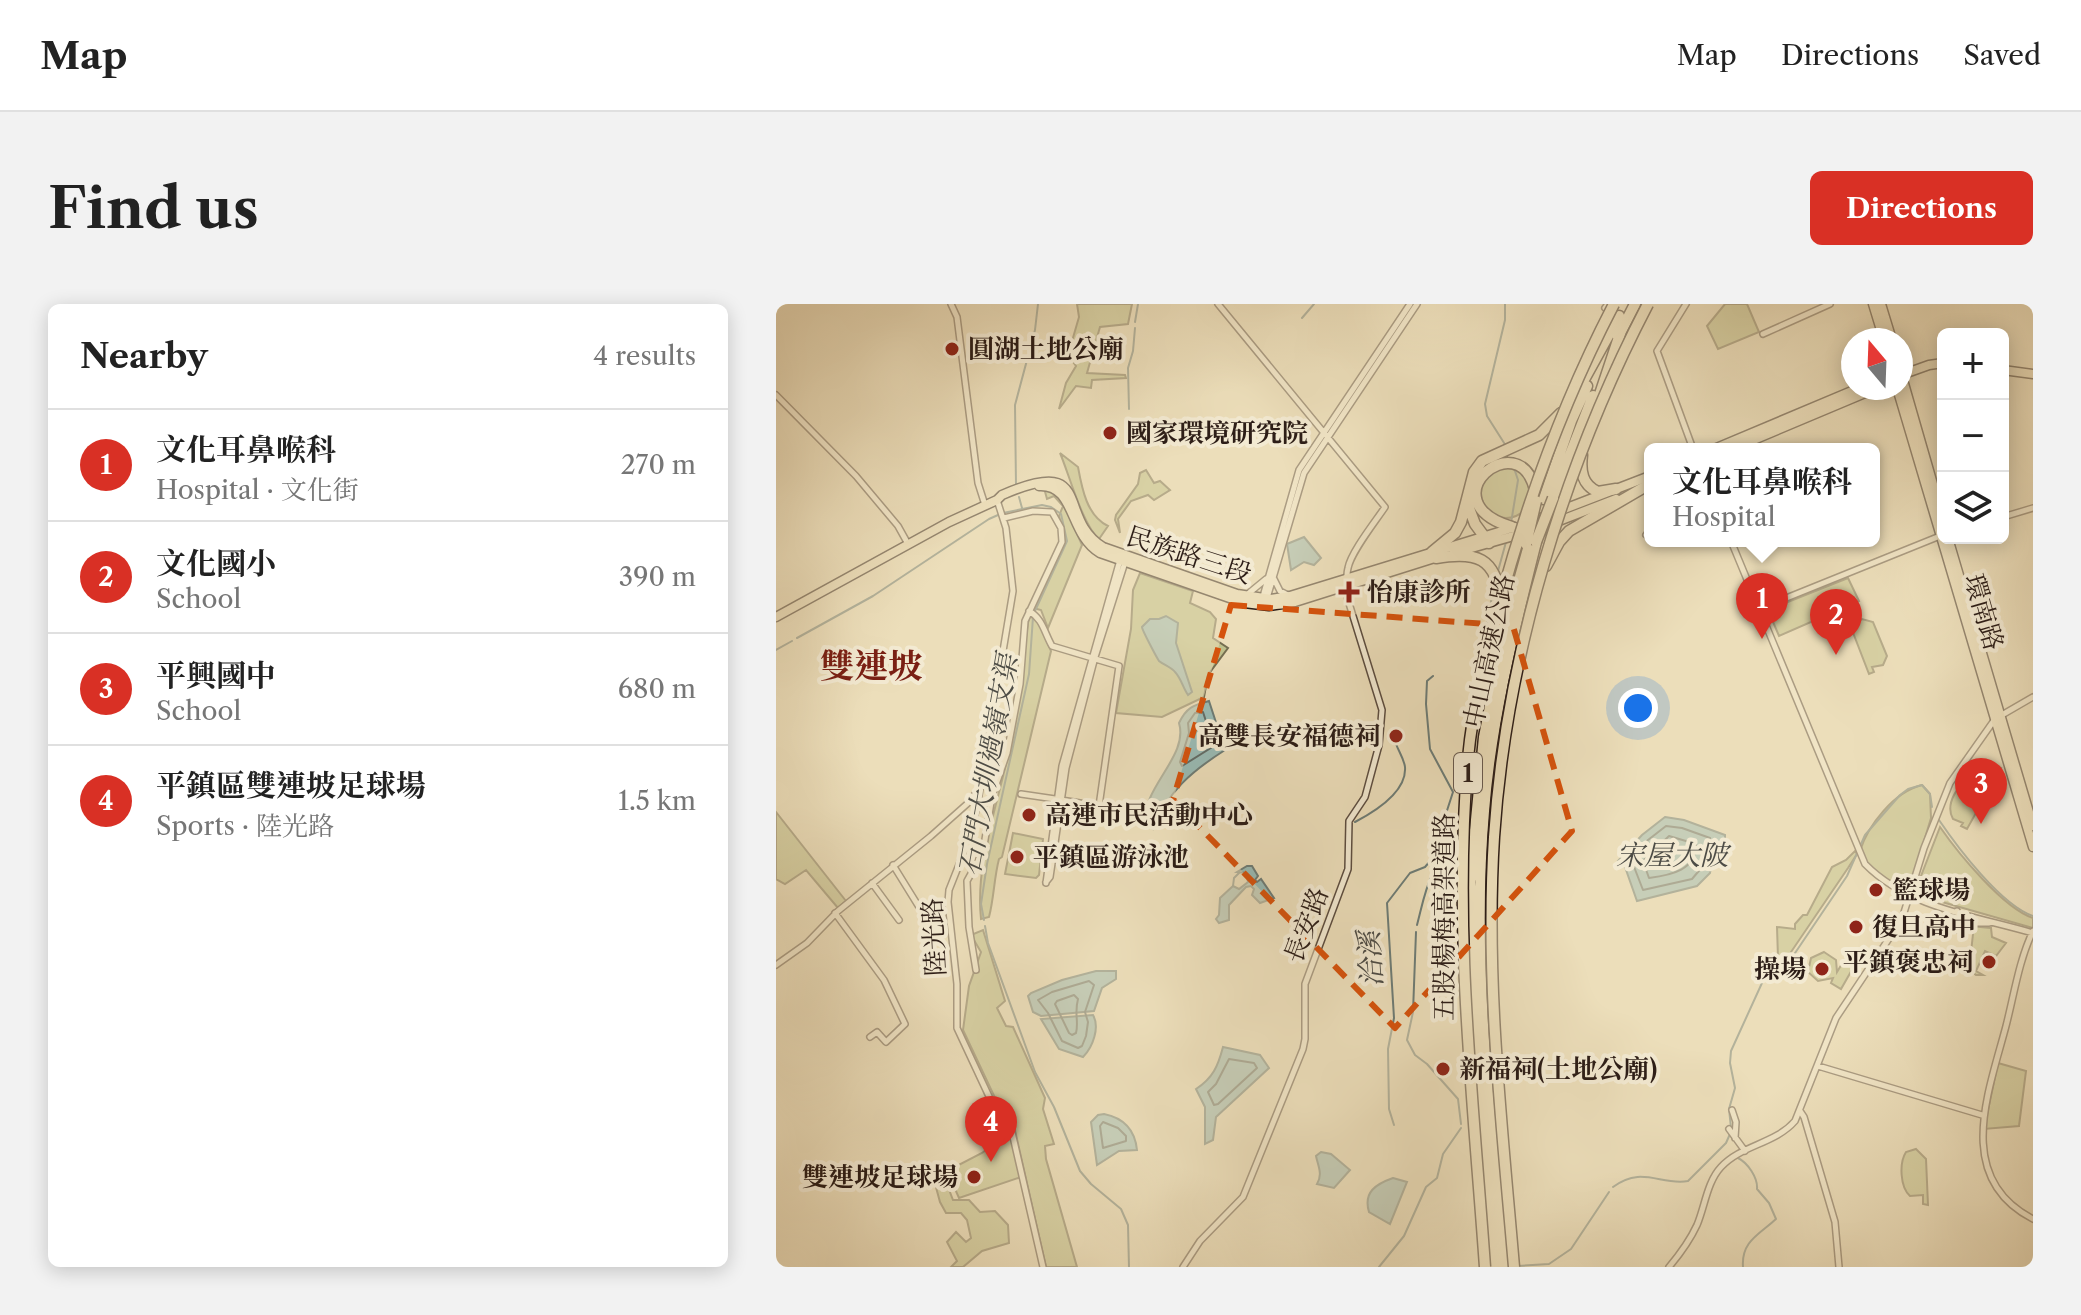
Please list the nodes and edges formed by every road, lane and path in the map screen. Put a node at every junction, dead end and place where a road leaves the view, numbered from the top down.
1 (951, 304) edge
2 (1218, 304) edge
3 (1410, 304) edge
4 (1417, 304) edge
5 (1625, 304) edge
6 (1635, 304) edge
7 (1648, 304) edge
8 (1686, 304) edge
9 (1830, 304) edge
10 (1873, 304) edge
11 (1881, 304) edge
12 (1609, 305) edge
13 (1619, 316) junction
14 (1880, 328) edge
15 (1888, 328) edge
16 (1621, 331) junction
17 (1763, 334) dead end
18 (1937, 364) edge
19 (1913, 370) edge
20 (2009, 371) edge
21 (2033, 374) edge
22 (776, 395) edge
23 (1841, 396) edge
24 (1848, 400) edge
25 (1901, 400) edge
26 (1909, 400) edge
27 (1326, 435) junction
28 (1691, 443) edge
29 (1728, 443) edge
30 (1746, 443) edge
31 (1583, 449) junction
32 (1644, 483) edge
33 (1644, 484) edge
34 (1469, 485) junction
35 (1644, 485) edge
36 (1616, 489) junction
37 (1937, 498) edge
38 (1544, 499) junction
39 (997, 500) junction
40 (985, 505) junction
41 (2033, 508) edge
42 (1937, 514) edge
43 (2009, 515) edge
44 (1561, 516) junction
45 (1004, 518) junction
46 (1512, 527) junction
47 (1937, 539) edge
48 (1486, 540) junction
49 (1531, 543) junction
50 (908, 544) junction
51 (1946, 544) edge
52 (1733, 547) edge
53 (1552, 554) junction
54 (1434, 555) junction
55 (1123, 559) junction
56 (1270, 577) junction
57 (1346, 582) junction
58 (1237, 594) junction
59 (1290, 596) junction
60 (1263, 600) junction
61 (1759, 609) junction
62 (1029, 611) junction
63 (780, 615) edge
64 (1093, 657) junction
65 (1498, 688) junction
66 (2033, 697) edge
67 (1997, 717) junction
68 (980, 787) junction
69 (1021, 794) dead end
70 (1058, 800) junction
71 (2030, 824) edge
72 (2033, 847) edge
73 (893, 865) junction
74 (872, 883) junction
75 (1909, 897) junction
76 (919, 907) dead end
77 (1957, 911) junction
78 (835, 913) junction
79 (899, 920) dead end
80 (1998, 923) junction
81 (2032, 932) edge
82 (776, 965) edge
83 (976, 970) dead end
84 (870, 1037) dead end
85 (1818, 1066) junction
86 (1732, 1110) dead end
87 (1800, 1111) junction
88 (1982, 1115) junction
89 (1745, 1151) junction
90 (2033, 1219) edge
91 (1043, 1267) edge
92 (1183, 1267) edge
93 (1485, 1267) edge
94 (1494, 1267) edge
95 (1504, 1267) edge
96 (1514, 1267) edge
97 (1669, 1267) edge
98 (1839, 1267) edge

1 - 40 street
2 - 27 street
3 - 27 street
4 - 27 street
5 - 13 highway, 中山高速公路 / 1
6 - 16 highway, 中山高速公路 / 1
7 - 96 highway, 五股楊梅高架道路 / 1, bridge
8 - 28 street
9 - 17 street
10 - 14 main road
11 - 15 main road
12 - 93 highway, 五股楊梅高架道路 / 1, bridge
13 - 34 highway
13 - 38 highway, 中山高速公路 / 1
16 - 31 highway
16 - 38 highway, 中山高速公路 / 1
18 - 19 main road
20 - 21 main road
22 - 50 street
23 - 29 main road
24 - 30 main road
25 - 42 main road, 環南路
26 - 37 main road
27 - 56 street
27 - 57 street
31 - 36 highway
31 - 44 highway
32 - 36 main road
33 - 44 main road
34 - 48 highway
34 - 54 highway
35 - 53 highway
36 - 44 main road
38 - 46 highway
38 - 49 highway, bridge
38 - 49 highway, 中山高速公路 / 1, bridge
39 - 40 main road, 民族路三段
39 - 45 street, 陸光路
39 - 55 main road, 民族路三段
39 - 55 main road, 民族路三段
40 - 50 main road, 民族路三段
41 - 43 street
44 - 46 main road, 民族路三段
44 - 48 main road, 民族路三段
44 - 53 highway
45 - 62 street
45 - 68 street, 陸光路
46 - 48 main road, 民族路三段
47 - 61 street
48 - 54 main road, 民族路三段
49 - 65 highway, 中山高速公路 / 1
49 - 65 highway, 中山高速公路 / 1
50 - 63 main road, 民族路三段
51 - 67 main road, 環南路
52 - 61 street
53 - 65 highway
54 - 57 main road, 民族路三段
54 - 65 highway
55 - 58 main road, 民族路三段
55 - 60 main road, 民族路三段
55 - 64 street
56 - 58 street
56 - 59 street
56 - 60 street
57 - 59 main road, 民族路三段
57 - 60 main road, 民族路三段
57 - 92 street, 長安路
58 - 60 main road, 民族路三段
59 - 60 main road, 民族路三段
61 - 75 street
62 - 64 street
62 - 83 street
64 - 70 street
64 - 70 street
65 - 94 highway, 中山高速公路 / 1
65 - 95 highway, 中山高速公路 / 1
66 - 67 street
67 - 71 main road, 環南路
67 - 75 street
68 - 73 street
68 - 91 street, 陸光路
69 - 70 street
70 - 70 street
71 - 72 main road, 環南路
73 - 74 street
73 - 76 street
74 - 78 street
74 - 79 street
75 - 77 street
75 - 85 street
77 - 80 street
77 - 80 street
78 - 82 street
78 - 84 street
80 - 81 street
81 - 88 street
85 - 87 street
85 - 88 street
86 - 89 street
87 - 89 street
87 - 98 street
88 - 90 street
89 - 97 street

